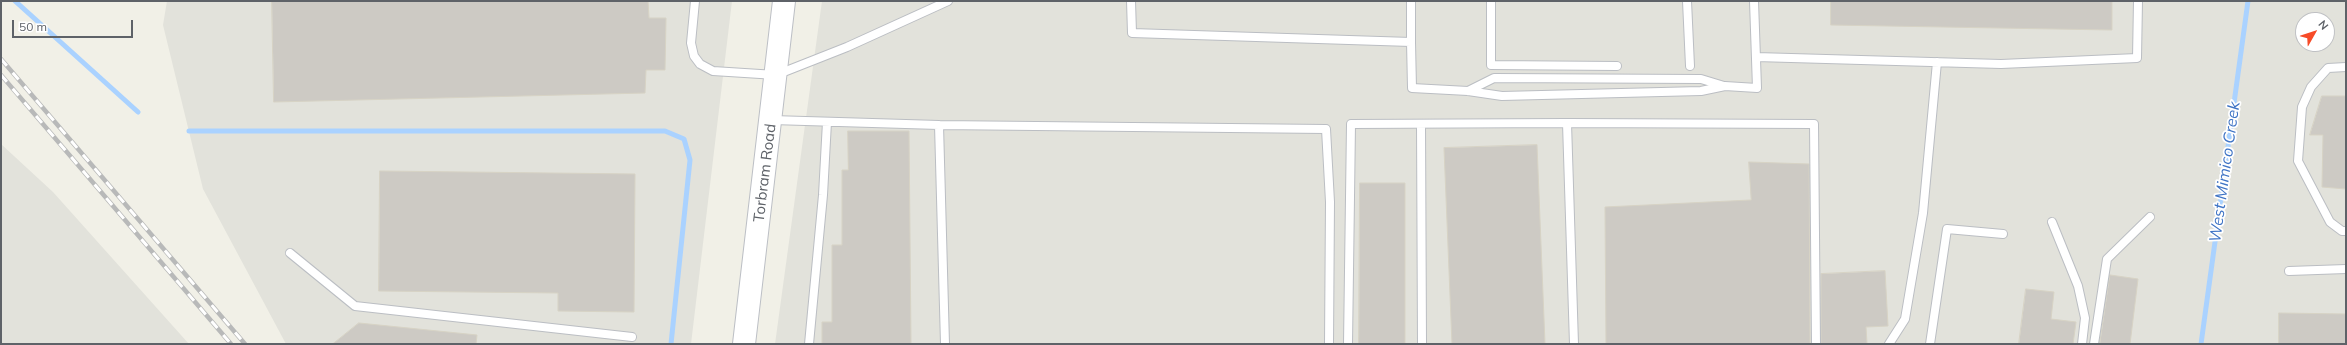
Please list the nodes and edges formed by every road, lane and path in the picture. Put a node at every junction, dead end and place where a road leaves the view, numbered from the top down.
1 (695, 1) edge
2 (784, 1) edge
3 (948, 1) edge
4 (1132, 1) edge
5 (1411, 1) edge
6 (1491, 1) edge
7 (1687, 1) edge
8 (1754, 1) edge
9 (2138, 1) edge
10 (1411, 42) junction
11 (1756, 57) junction
12 (1937, 62) junction
13 (1618, 66) dead end
14 (1690, 66) dead end
15 (2346, 68) edge
16 (776, 75) junction
17 (1725, 86) junction
18 (1468, 91) junction
19 (771, 120) junction
20 (828, 122) junction
21 (1567, 123) junction
22 (1421, 124) junction
23 (939, 125) junction
24 (2150, 217) dead end
25 (2052, 222) dead end
26 (2346, 231) edge
27 (2003, 234) dead end
28 (290, 253) dead end
29 (2346, 269) edge
30 (2289, 271) dead end
31 (632, 337) dead end
32 (744, 344) edge
33 (809, 344) edge
34 (945, 344) edge
35 (1329, 344) edge
36 (1348, 344) edge
37 (1422, 344) edge
38 (1574, 344) edge
39 (1816, 344) edge
40 (1889, 344) edge
41 (1930, 344) edge
42 (2082, 344) edge
43 (2094, 344) edge

1 - 16 lane
2 - 16 main road, Torbram Road
3 - 16 lane
4 - 10 lane
5 - 10 lane
6 - 13 lane
7 - 14 lane
8 - 11 lane
9 - 12 lane
10 - 18 lane
11 - 12 lane
11 - 17 lane
12 - 40 lane
15 - 26 lane
16 - 19 main road, Torbram Road
17 - 18 lane
17 - 18 lane
19 - 20 lane
19 - 32 main road, Torbram Road
20 - 23 lane
20 - 33 lane
21 - 22 lane
21 - 38 lane
21 - 39 lane
22 - 36 lane
22 - 37 lane
23 - 34 lane
23 - 35 lane
24 - 43 lane
25 - 42 lane
27 - 41 lane
28 - 31 lane
29 - 30 lane

